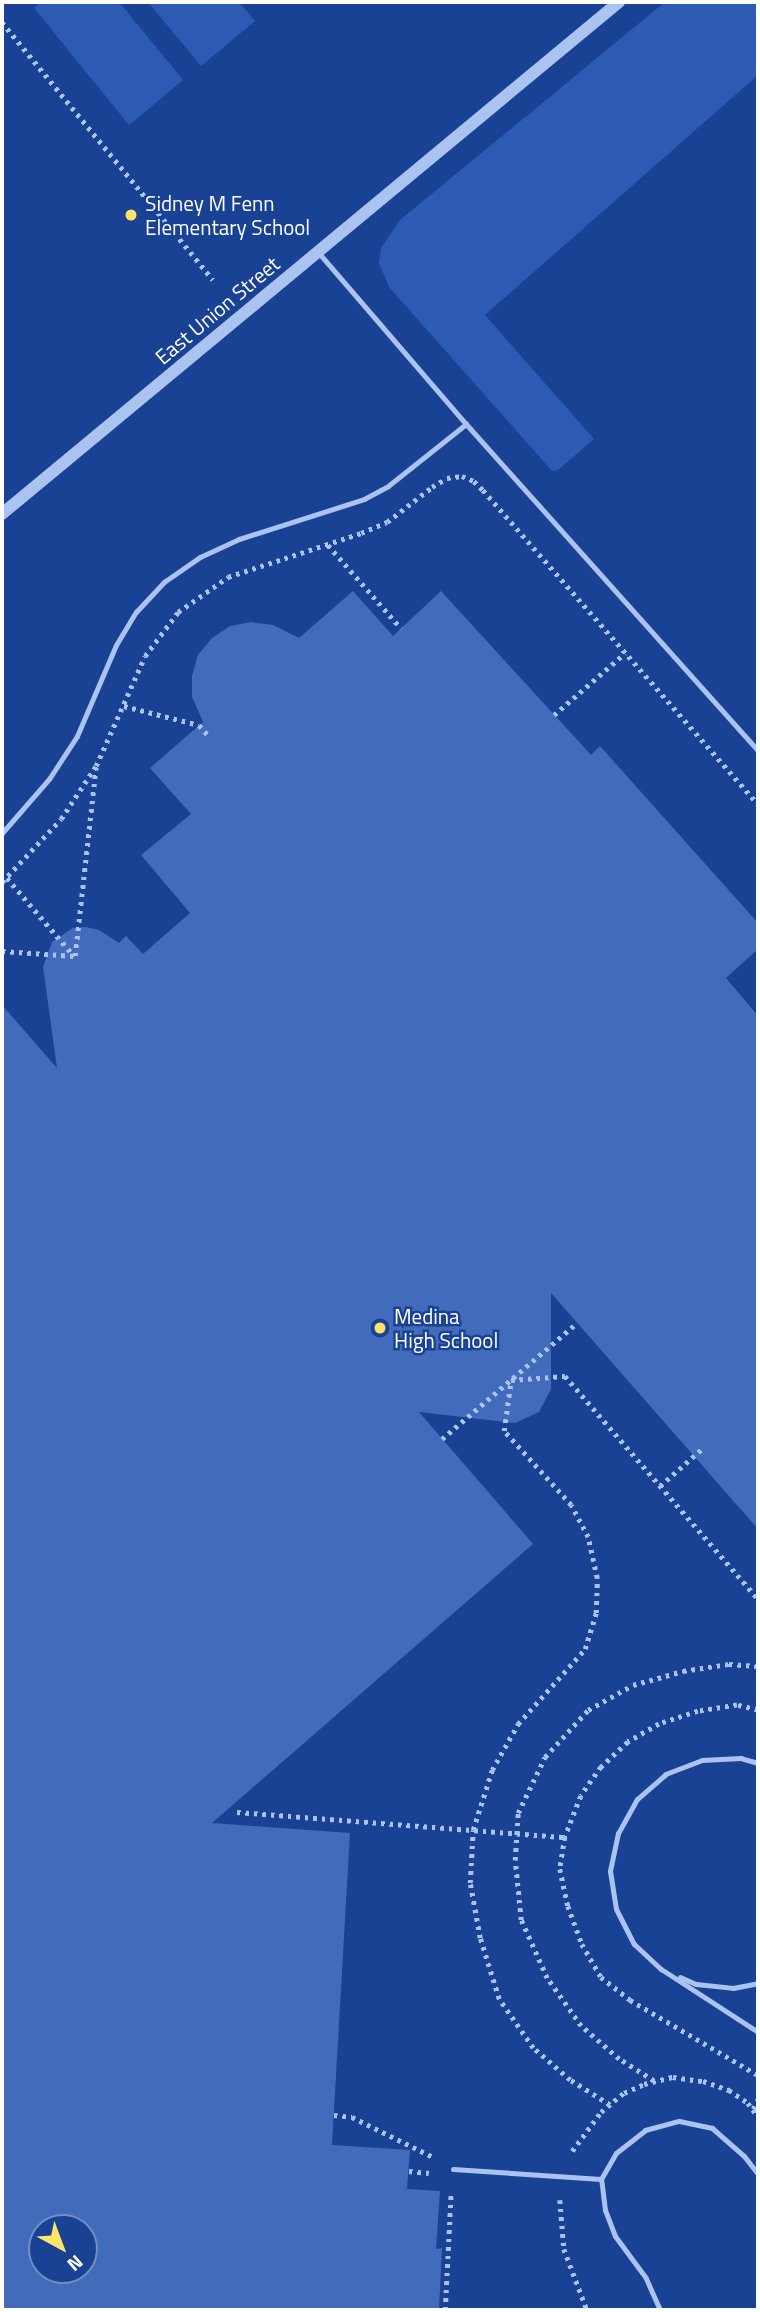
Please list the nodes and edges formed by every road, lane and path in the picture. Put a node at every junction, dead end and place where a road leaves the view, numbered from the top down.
1 (619, 2) edge
2 (2, 22) edge
3 (318, 252) junction
4 (213, 280) dead end
5 (466, 424) junction
6 (2, 514) edge
7 (328, 545) junction
8 (401, 628) dead end
9 (625, 653) junction
10 (124, 706) junction
11 (554, 715) dead end
12 (209, 736) dead end
13 (758, 751) edge
14 (96, 766) junction
15 (758, 804) edge
16 (2, 833) edge
17 (4, 880) edge
18 (2, 951) edge
19 (75, 956) junction
20 (577, 1323) dead end
21 (511, 1380) junction
22 (442, 1439) dead end
23 (703, 1448) dead end
24 (660, 1486) junction
25 (758, 1600) edge
26 (758, 1763) edge
27 (237, 1812) dead end
28 (473, 1830) junction
29 (565, 1837) dead end
30 (661, 1969) junction
31 (758, 1983) edge
32 (758, 2032) edge
33 (758, 2099) edge
34 (610, 2105) dead end
35 (753, 2110) dead end
36 (334, 2115) dead end
37 (453, 2168) junction
38 (758, 2174) edge
39 (601, 2179) junction
40 (445, 2310) edge
41 (660, 2310) edge

1 - 3 street, East Union Street
2 - 4 path
3 - 5 lane
3 - 6 street, East Union Street
5 - 13 lane
5 - 16 lane
7 - 8 path
7 - 9 path
7 - 10 path
9 - 11 path
9 - 15 path
10 - 12 path
10 - 14 path
14 - 17 path
14 - 19 path
17 - 19 path
18 - 19 path
20 - 21 path
21 - 22 path
21 - 24 path
21 - 28 path
23 - 24 path
24 - 25 path
26 - 30 lane
27 - 28 path
28 - 29 path
28 - 34 path
30 - 31 lane
30 - 32 lane
33 - 35 path
36 - 37 path
37 - 39 lane
37 - 40 path
38 - 39 lane
39 - 41 lane

